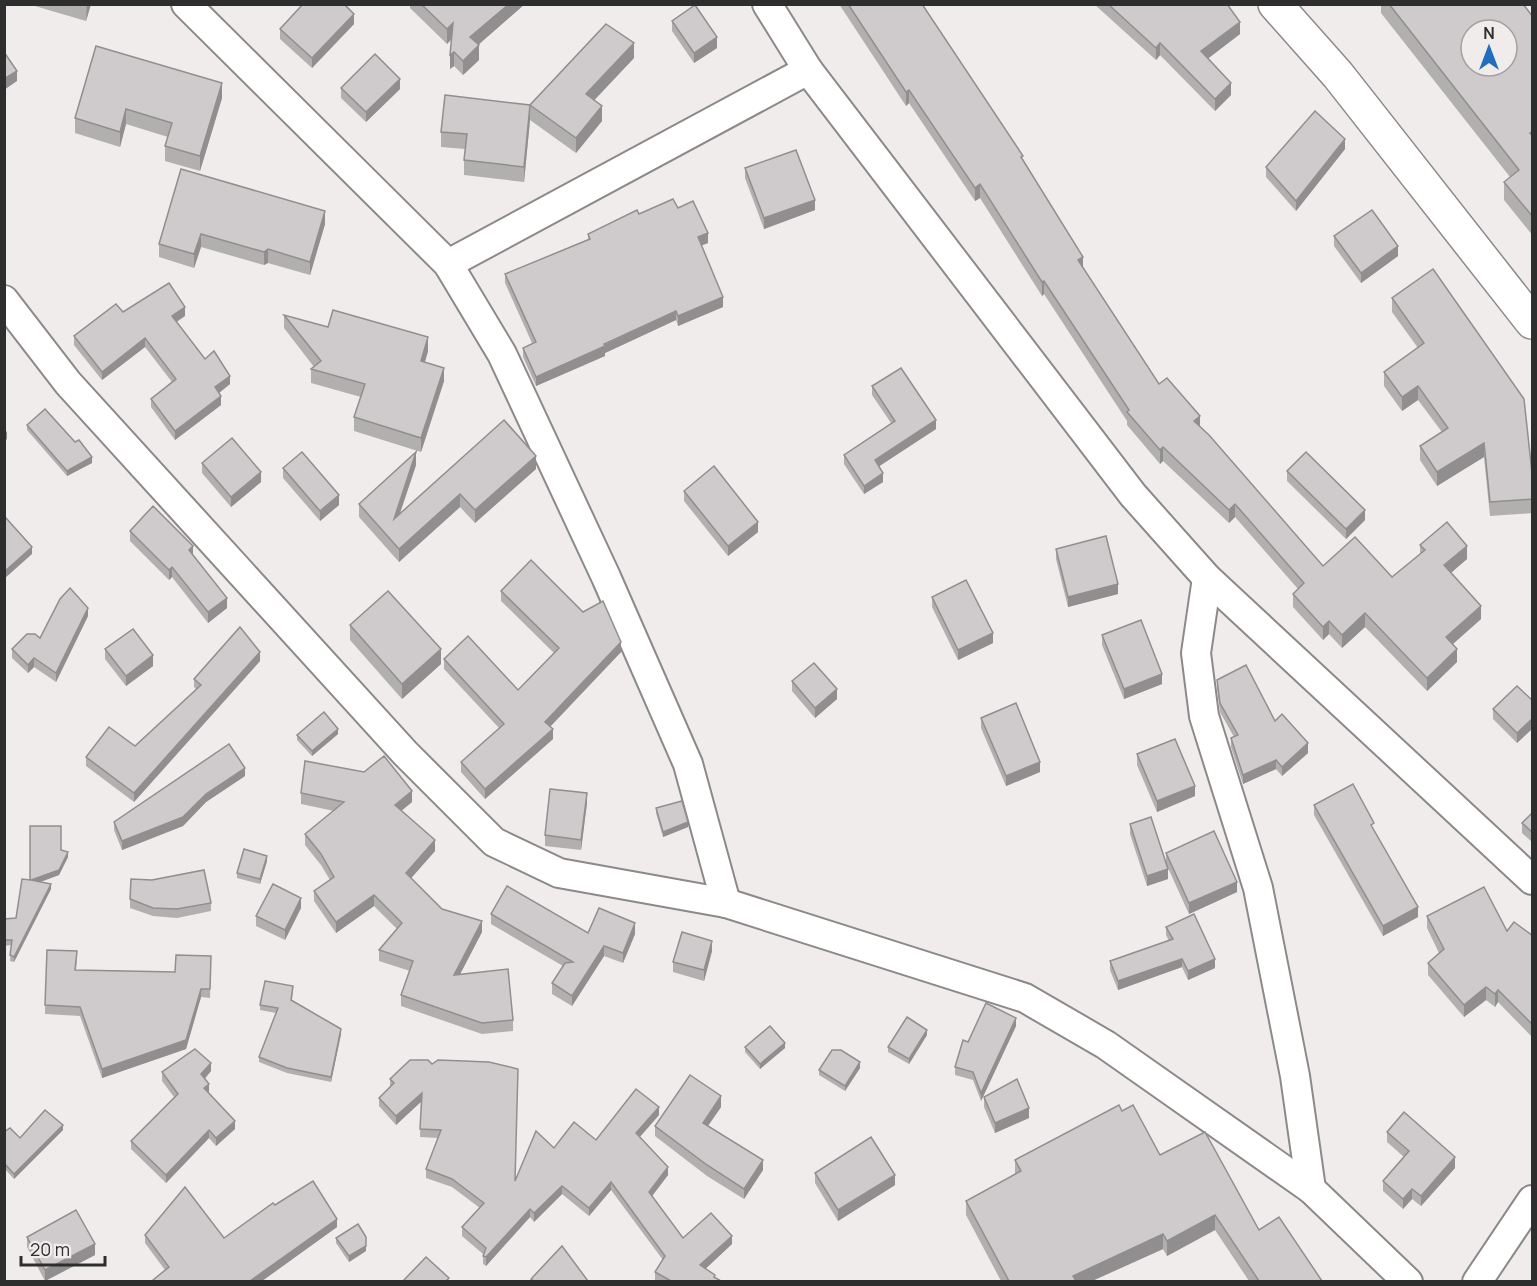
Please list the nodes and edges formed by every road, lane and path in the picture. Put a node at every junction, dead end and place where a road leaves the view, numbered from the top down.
1 (186, 4) edge
2 (767, 4) edge
3 (1275, 4) edge
4 (808, 70) junction
5 (448, 264) junction
6 (4, 300) edge
7 (1533, 322) edge
8 (1207, 579) junction
9 (1533, 880) edge
10 (726, 903) junction
11 (1311, 1188) junction
12 (1533, 1200) edge
13 (1408, 1281) edge
14 (1477, 1281) edge

1 - 5 street
2 - 4 street
3 - 7 street
4 - 5 street
4 - 8 street
5 - 10 street
6 - 10 street
8 - 9 street
8 - 11 street
10 - 11 street
11 - 13 street
12 - 14 street

